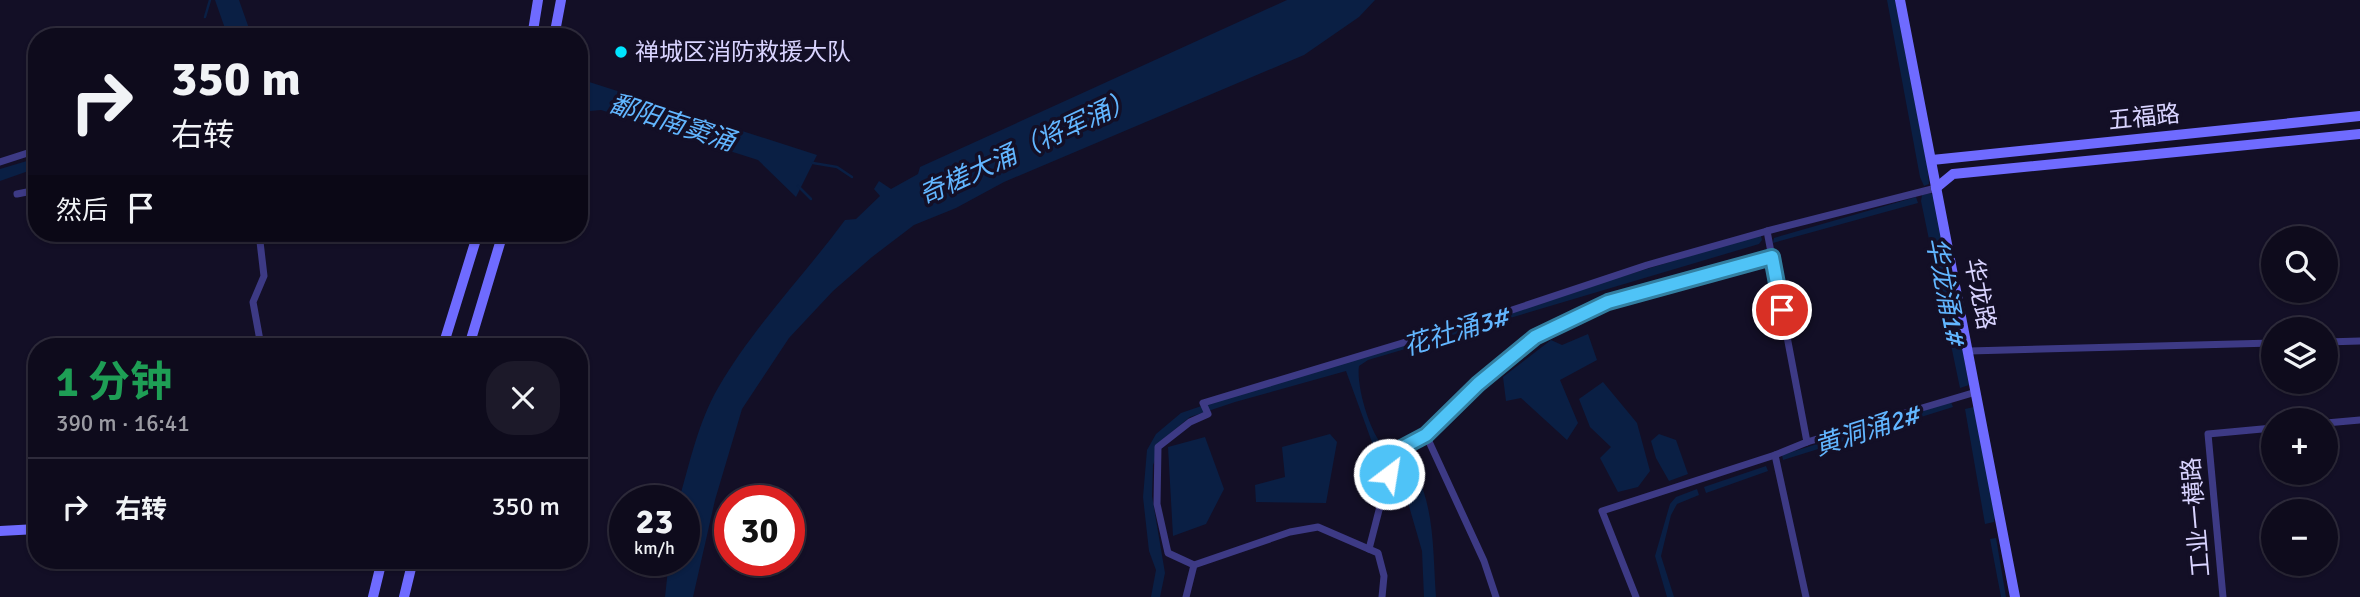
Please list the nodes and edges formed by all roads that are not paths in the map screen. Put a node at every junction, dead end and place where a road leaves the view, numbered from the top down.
1 (538, 0) edge
2 (561, 0) edge
3 (1900, 0) edge
4 (533, 28) edge
5 (556, 28) edge
6 (2360, 116) edge
7 (2360, 134) edge
8 (28, 153) edge
9 (1932, 160) junction
10 (0, 162) edge
11 (1936, 188) junction
12 (28, 192) edge
13 (17, 194) dead end
14 (1768, 237) junction
15 (259, 242) edge
16 (475, 242) edge
17 (500, 242) edge
18 (1772, 257) junction
19 (260, 338) edge
20 (445, 338) edge
21 (472, 338) edge
22 (2360, 341) edge
23 (2338, 342) edge
24 (2261, 343) edge
25 (1969, 351) junction
26 (1976, 392) junction
27 (2360, 420) edge
28 (2338, 422) edge
29 (2261, 429) edge
30 (1426, 435) junction
31 (1807, 442) junction
32 (1775, 455) junction
33 (28, 529) edge
34 (0, 531) edge
35 (1369, 549) junction
36 (1194, 565) junction
37 (380, 569) edge
38 (411, 569) edge
39 (373, 597) edge
40 (404, 597) edge
41 (1186, 597) edge
42 (1382, 597) edge
43 (1496, 597) edge
44 (1636, 597) edge
45 (1806, 597) edge
46 (2015, 597) edge
47 (2222, 597) edge

1 - 4 street
2 - 5 street
3 - 9 street, 华龙路
6 - 9 street, 五福路
7 - 11 street, 五福路
8 - 10 street
9 - 11 street, 华龙路
11 - 14 street
11 - 25 street, 华龙路
12 - 13 street
14 - 18 street
14 - 36 street
15 - 19 street
16 - 20 street
17 - 21 street
18 - 30 street
18 - 31 street
22 - 23 street
24 - 25 street
25 - 26 street, 华龙路
26 - 31 street
26 - 46 street, 华龙路
27 - 28 street
29 - 47 street, 工业一横路
30 - 35 street
30 - 43 street
31 - 32 street
32 - 44 street
32 - 45 street
33 - 34 street
35 - 36 street
35 - 42 street
36 - 41 street
37 - 39 street
38 - 40 street

